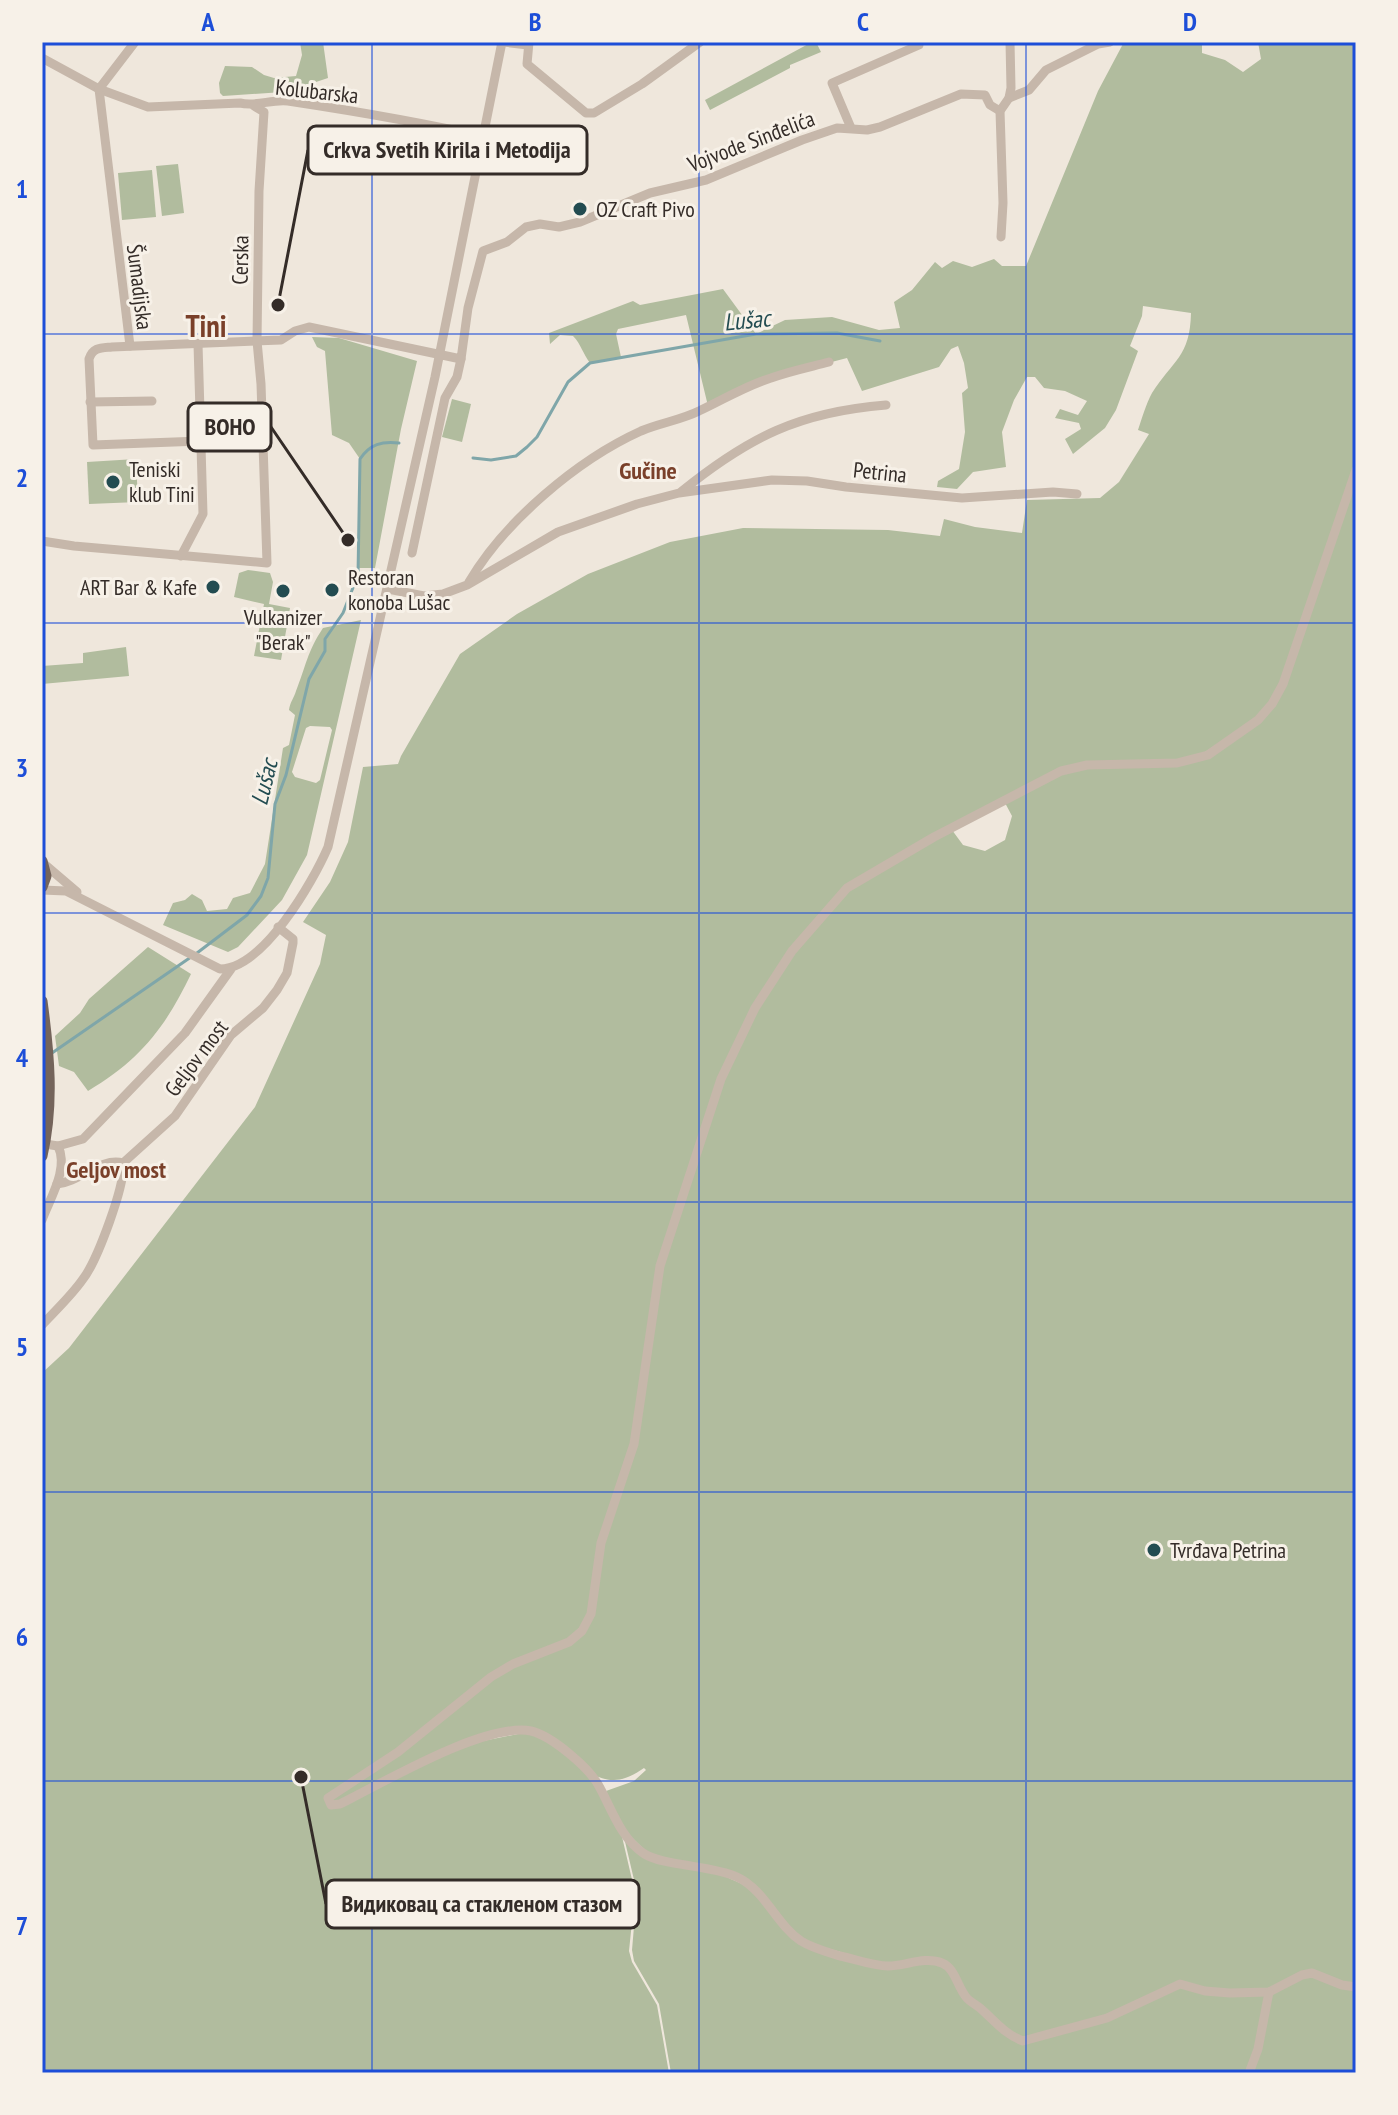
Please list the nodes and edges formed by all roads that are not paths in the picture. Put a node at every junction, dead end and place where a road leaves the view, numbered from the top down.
1 (135, 42) edge
2 (503, 42) edge
3 (700, 42) edge
4 (1010, 42) edge
5 (1110, 42) edge
6 (529, 44) edge
7 (919, 45) dead end
8 (42, 58) edge
9 (99, 89) junction
10 (1009, 98) junction
11 (254, 106) junction
12 (1000, 111) junction
13 (851, 128) junction
14 (485, 137) junction
15 (1001, 237) dead end
16 (257, 341) junction
17 (198, 344) junction
18 (130, 346) junction
19 (439, 354) junction
20 (461, 359) junction
21 (829, 362) dead end
22 (152, 401) dead end
23 (90, 402) junction
24 (886, 405) dead end
25 (201, 441) junction
26 (1356, 470) edge
27 (679, 493) junction
28 (1077, 494) dead end
29 (42, 541) edge
30 (412, 553) dead end
31 (181, 556) junction
32 (467, 585) junction
33 (388, 589) junction
34 (43, 862) edge
35 (42, 888) edge
36 (90, 902) junction
37 (278, 927) junction
38 (231, 969) junction
39 (42, 1001) edge
40 (58, 1146) junction
41 (43, 1150) edge
42 (123, 1163) junction
43 (57, 1184) junction
44 (42, 1220) edge
45 (42, 1325) edge
46 (1356, 1987) edge
47 (1269, 1992) junction
48 (1249, 2073) edge

1 - 9 street
2 - 6 street
2 - 14 street
3 - 6 street
4 - 10 street
5 - 10 street
7 - 13 street, Vojvode Sinđelića
8 - 9 street, Kolubarska
9 - 11 street, Kolubarska
9 - 18 street, Šumadijska
10 - 12 street
11 - 14 street, Kolubarska
11 - 16 street, Cerska
12 - 13 street, Vojvode Sinđelića
12 - 15 street
13 - 20 street, Vojvode Sinđelića
14 - 19 street
16 - 17 street
16 - 19 street
16 - 31 street, Cerska
17 - 18 street
17 - 25 street
18 - 23 street, Šumadijska
19 - 20 street
19 - 33 street
20 - 30 street
21 - 32 street
22 - 23 street
23 - 25 street, Šumadijska
24 - 27 street, Petrina
25 - 31 street
26 - 47 street
27 - 28 street, Petrina
27 - 32 street, Petrina
29 - 31 street
32 - 33 street, Petrina
33 - 37 street
34 - 35 main road
34 - 36 street
35 - 36 street
36 - 38 street
37 - 38 street
37 - 42 street, Geljov most
38 - 40 street
39 - 41 main road
40 - 41 street
40 - 43 street
42 - 43 street, Geljov most
42 - 45 street
43 - 44 street
46 - 47 street
47 - 48 street

